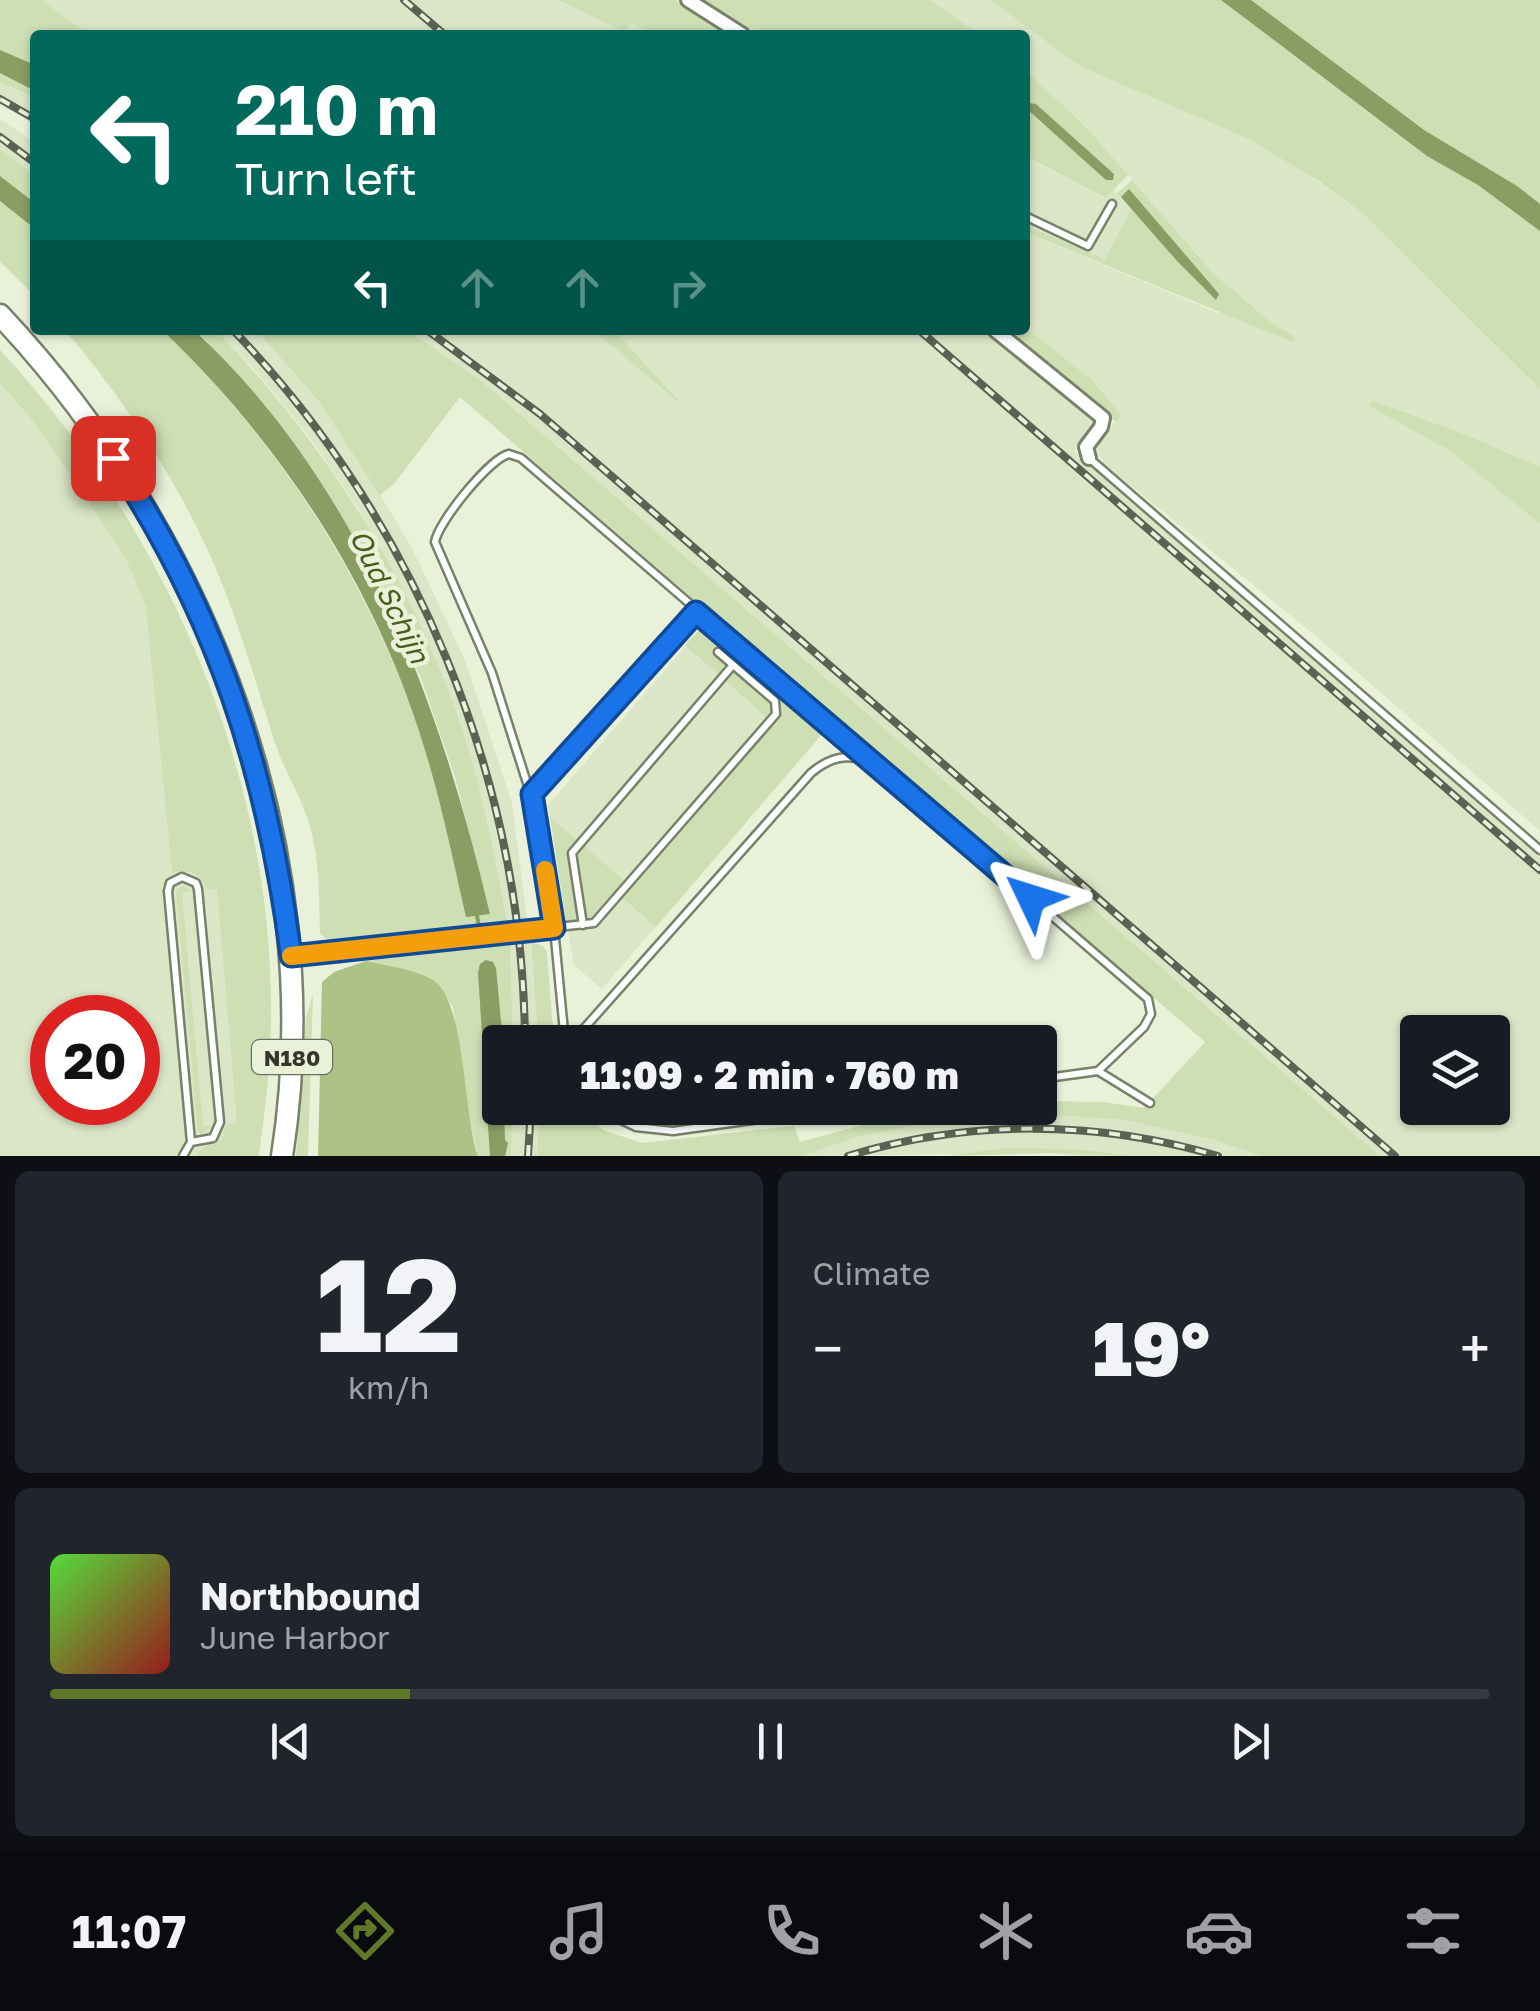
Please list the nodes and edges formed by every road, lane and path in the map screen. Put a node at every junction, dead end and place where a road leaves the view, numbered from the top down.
1 (688, 0) edge
2 (734, 30) edge
3 (1112, 204) dead end
4 (1030, 218) edge
5 (0, 316) edge
6 (1001, 335) edge
7 (1089, 458) joint
8 (701, 613) junction
9 (718, 652) dead end
10 (733, 665) junction
11 (880, 767) junction
12 (532, 798) junction
13 (1540, 850) edge
14 (583, 925) junction
15 (554, 928) junction
16 (291, 956) junction
17 (567, 1025) edge
18 (584, 1025) edge
19 (1098, 1070) junction
20 (1057, 1076) edge
21 (1150, 1102) dead end
22 (634, 1125) edge
23 (717, 1125) edge
24 (191, 1142) junction
25 (183, 1156) edge
26 (282, 1156) edge

1 - 2 street
3 - 4 lane
5 - 16 main road, N180
6 - 7 street
7 - 13 lane
8 - 11 lane
8 - 12 lane
8 - 12 lane
9 - 10 lane
10 - 14 lane
10 - 14 lane
11 - 18 lane
11 - 19 lane
12 - 15 lane
14 - 15 lane
15 - 16 lane
15 - 17 lane
16 - 26 main road, N180
19 - 20 lane
19 - 21 lane
22 - 23 lane
24 - 24 lane
24 - 25 lane

